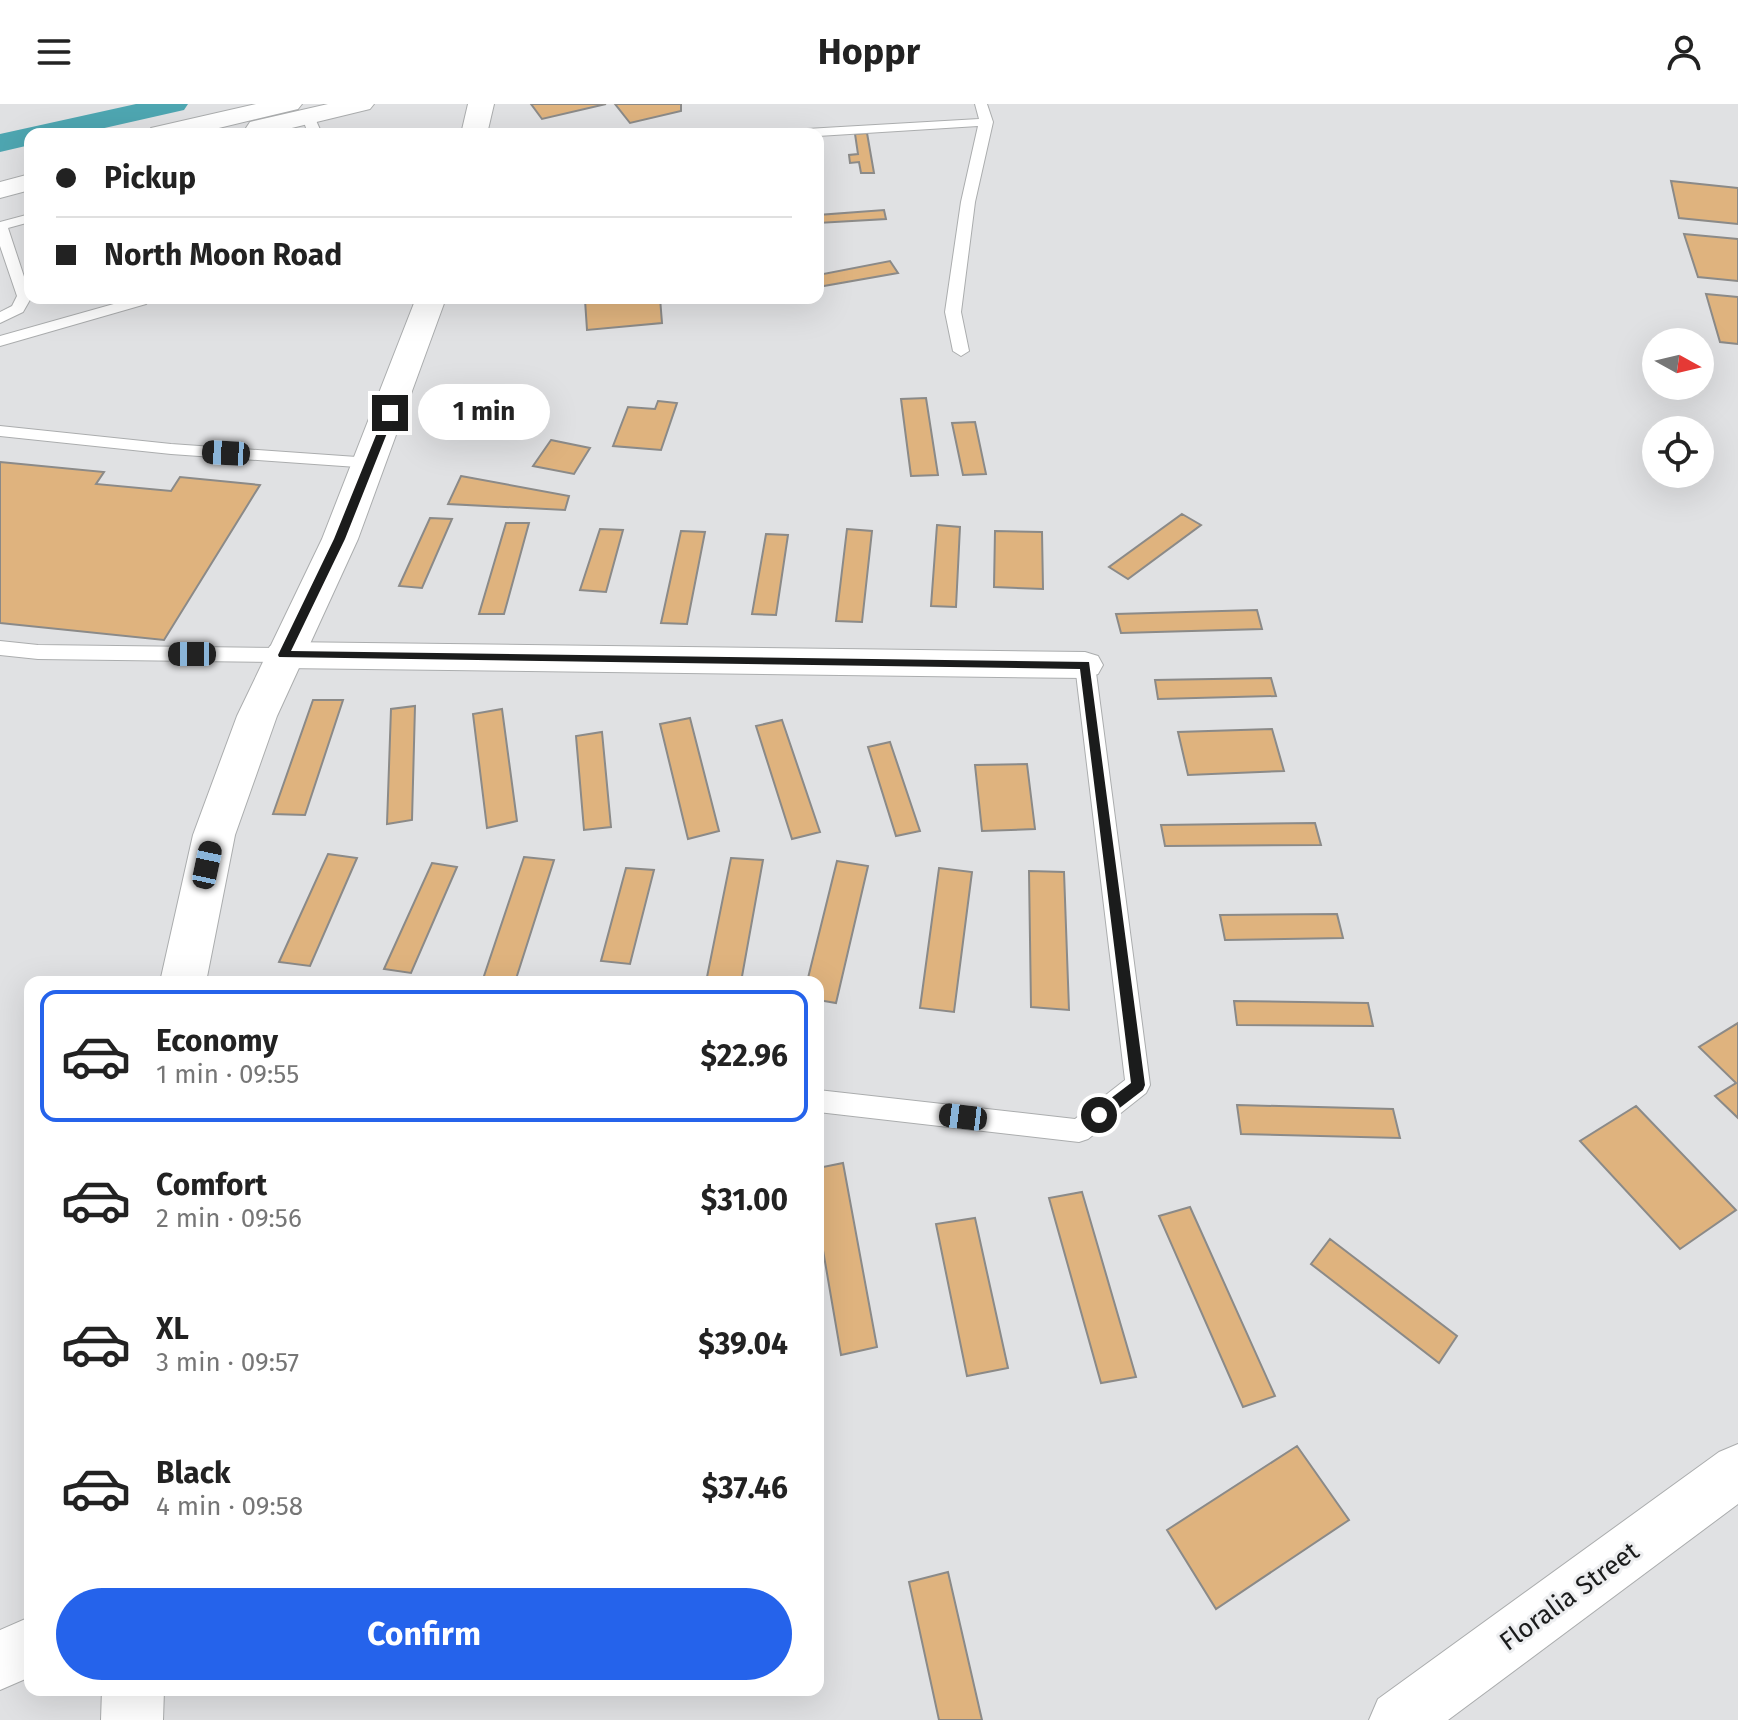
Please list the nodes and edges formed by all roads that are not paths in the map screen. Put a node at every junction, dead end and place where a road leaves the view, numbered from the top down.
1 (361, 104) edge
2 (481, 104) edge
3 (981, 104) edge
4 (304, 118) edge
5 (986, 122) junction
6 (214, 128) edge
7 (260, 128) edge
8 (475, 128) edge
9 (824, 132) edge
10 (24, 165) edge
11 (0, 171) edge
12 (24, 184) edge
13 (0, 190) edge
14 (24, 220) edge
15 (0, 226) edge
16 (24, 293) edge
17 (24, 298) edge
18 (127, 304) edge
19 (429, 304) edge
20 (0, 318) edge
21 (0, 341) edge
22 (961, 351) dead end
23 (0, 431) edge
24 (371, 463) junction
25 (0, 648) edge
26 (283, 655) junction
27 (1085, 665) joint
28 (184, 976) edge
29 (824, 1102) edge
30 (1738, 1471) edge
31 (24, 1649) edge
32 (0, 1661) edge
33 (133, 1696) edge
34 (132, 1720) edge
35 (1399, 1720) edge

1 - 4 street
2 - 8 street
3 - 5 lane
4 - 6 street
4 - 7 street
5 - 9 lane
5 - 22 lane
10 - 11 street
12 - 13 street
14 - 15 lane
15 - 16 lane
17 - 20 lane
18 - 21 lane
19 - 24 street
23 - 24 lane
24 - 26 street
25 - 26 lane
26 - 27 street
26 - 28 street
27 - 29 lane
30 - 35 street, Floralia Street
31 - 32 street
33 - 34 street

